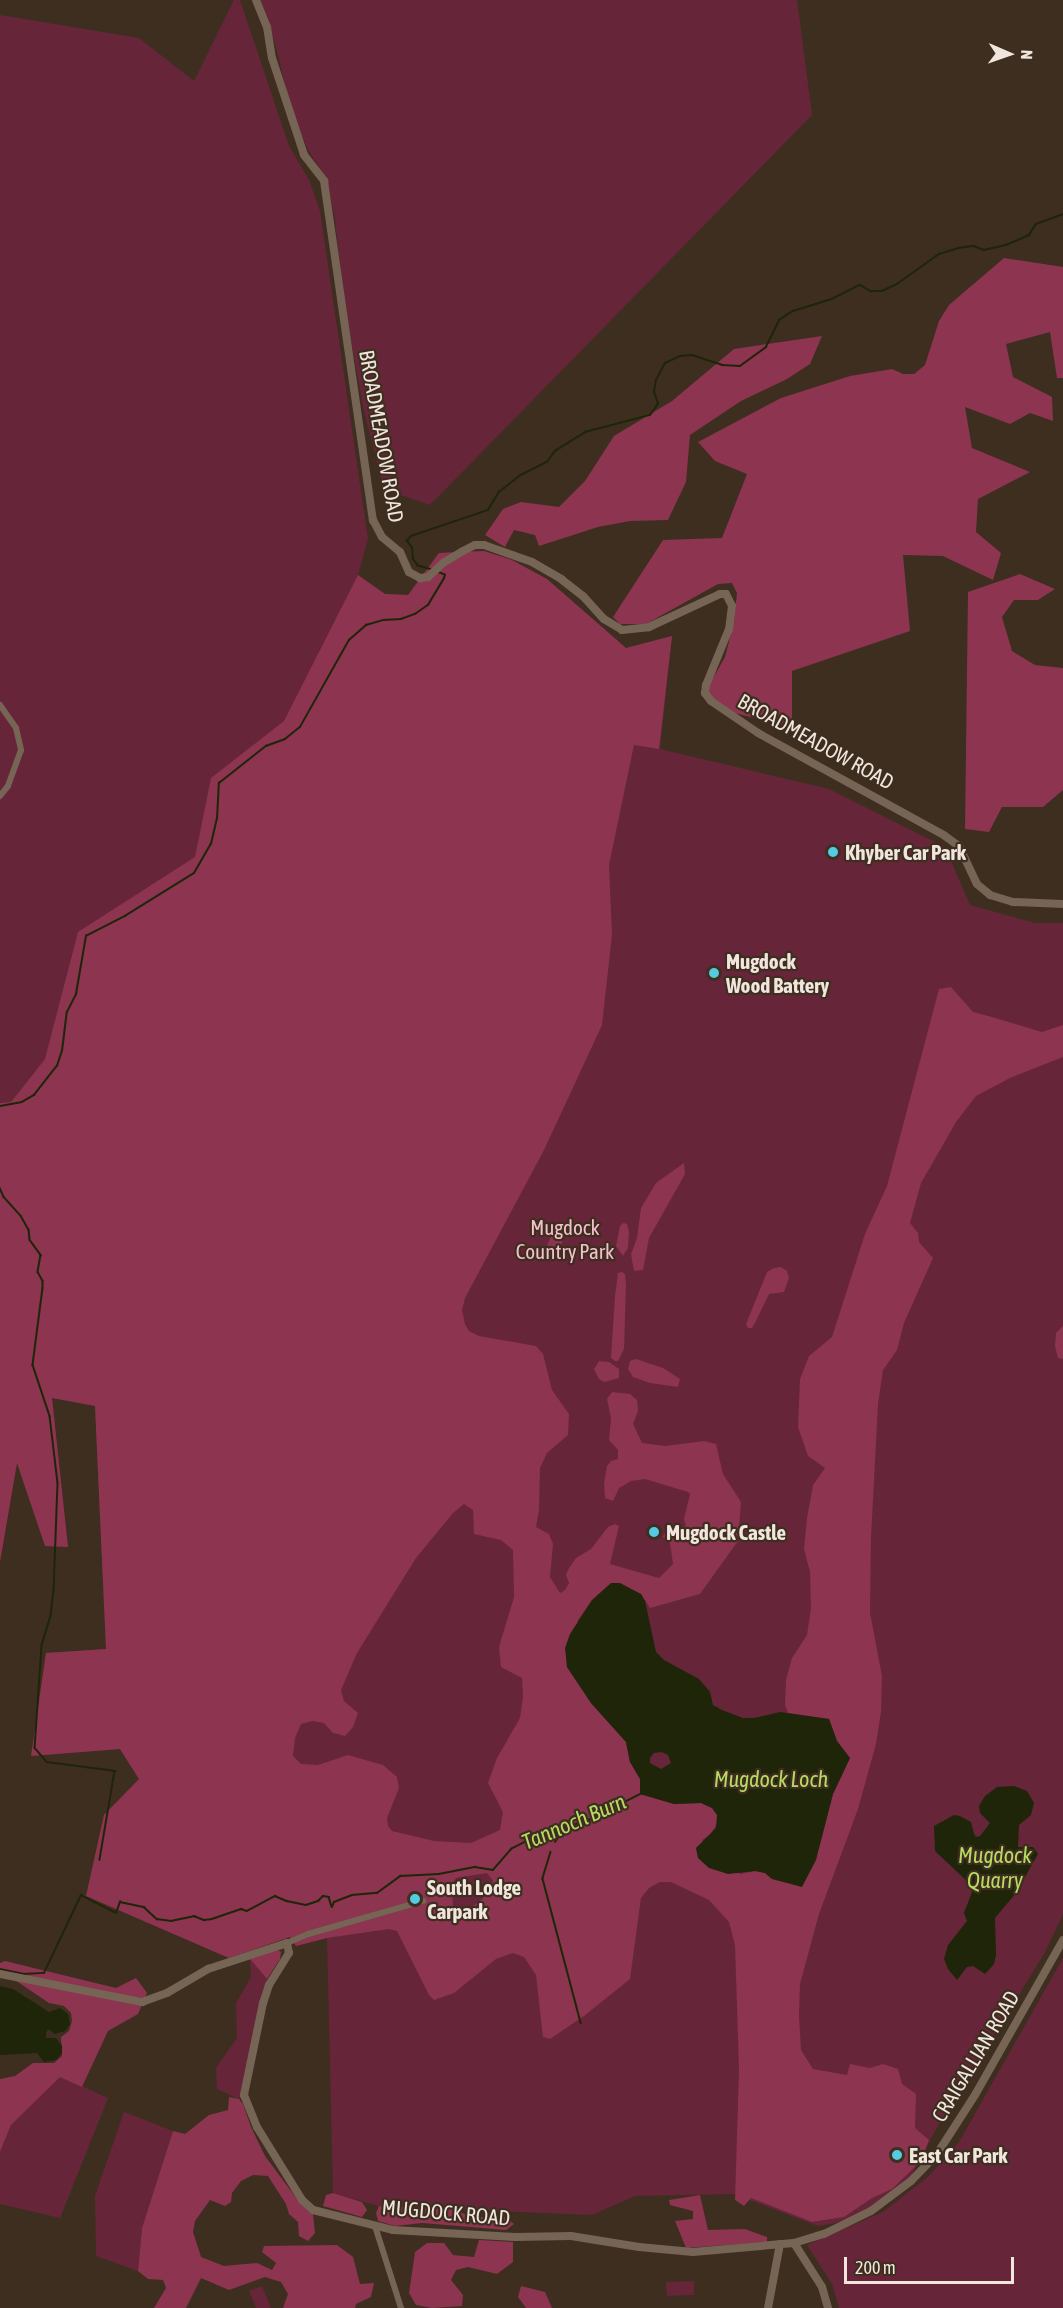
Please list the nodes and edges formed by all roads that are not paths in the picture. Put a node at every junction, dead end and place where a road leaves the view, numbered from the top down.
1 (256, 0) edge
2 (0, 705) edge
3 (0, 796) edge
4 (1063, 904) edge
5 (423, 1901) dead end
6 (1063, 1940) edge
7 (286, 1943) junction
8 (0, 1974) edge
9 (375, 2226) junction
10 (393, 2230) junction
11 (382, 2242) junction
12 (794, 2242) junction
13 (780, 2244) junction
14 (401, 2308) edge
15 (768, 2308) edge
16 (828, 2308) edge

1 - 4 street, BROADMEADOW ROAD
2 - 3 street
5 - 7 street
6 - 12 street, CRAIGALLIAN ROAD
7 - 8 street
7 - 9 street, MUGDOCK ROAD
9 - 10 street, MUGDOCK ROAD
9 - 11 street
10 - 11 street
10 - 13 street, MUGDOCK ROAD
11 - 14 street
12 - 13 street, CRAIGALLIAN ROAD
12 - 16 street
13 - 15 street

